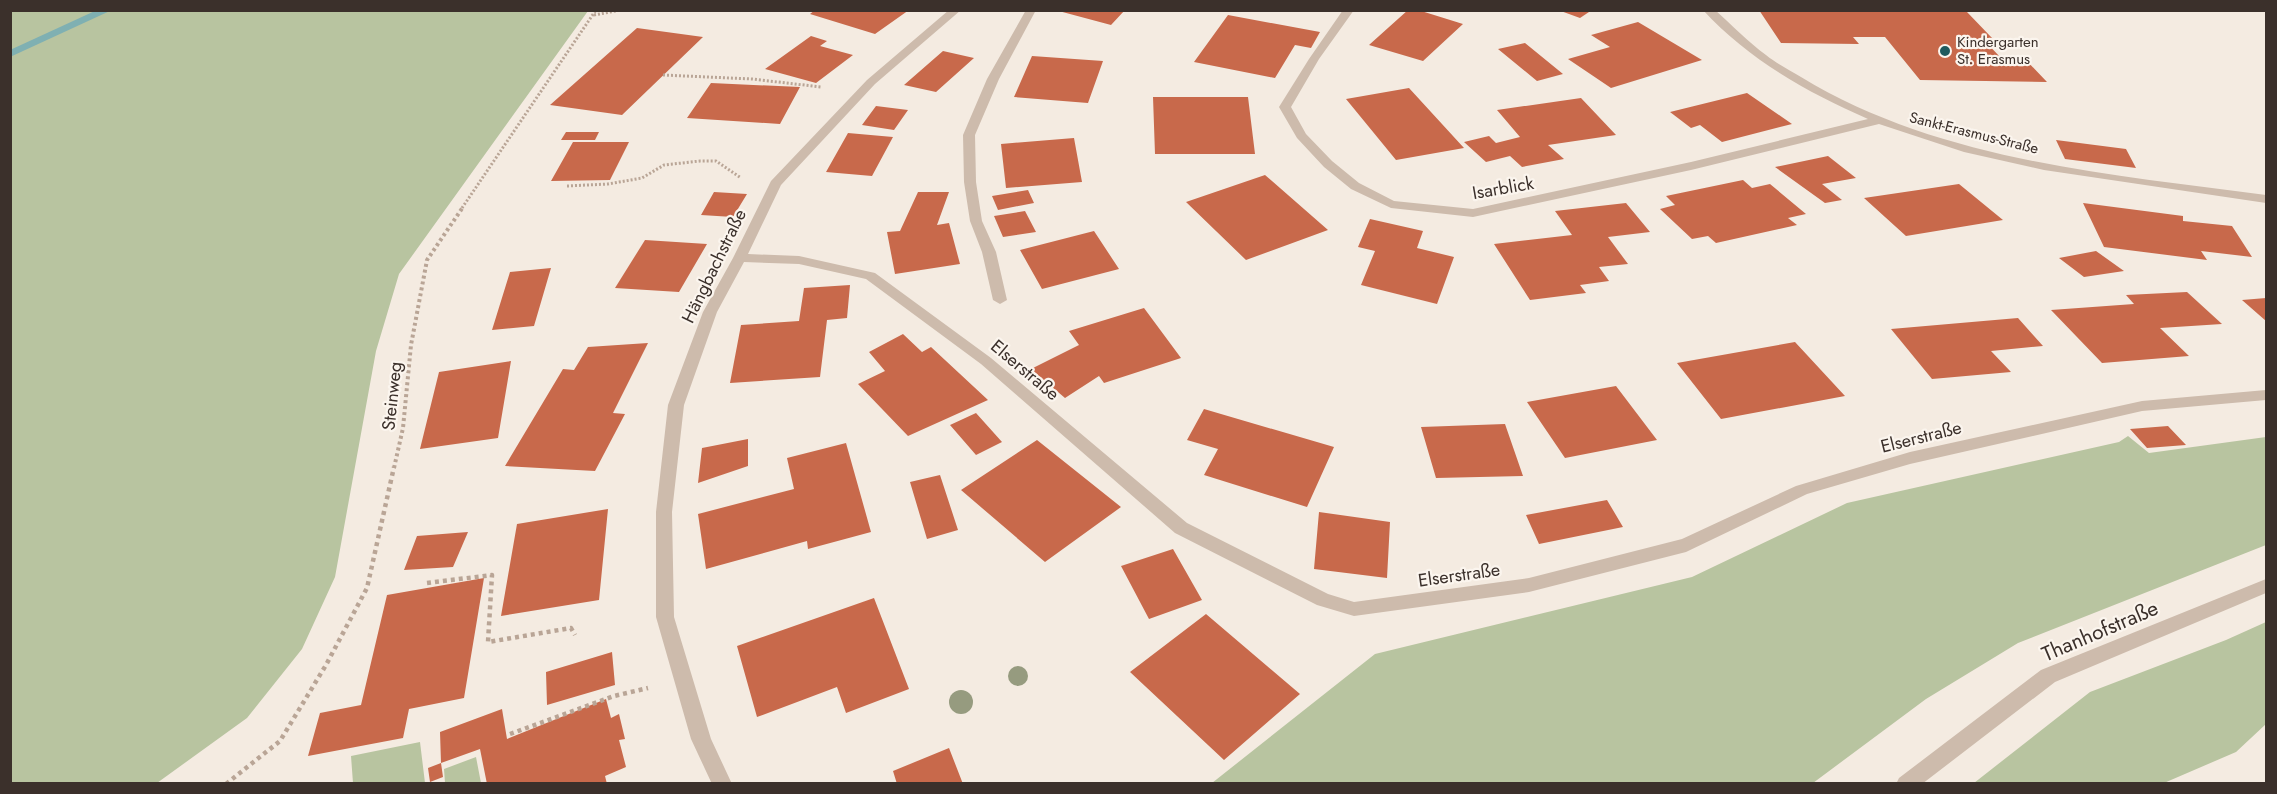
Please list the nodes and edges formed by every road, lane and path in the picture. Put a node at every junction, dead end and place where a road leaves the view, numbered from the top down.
1 (596, 10) edge
2 (621, 10) edge
3 (956, 10) edge
4 (1031, 10) edge
5 (1349, 10) edge
6 (1708, 10) edge
7 (593, 15) junction
8 (663, 75) dead end
9 (797, 85) dead end
10 (1876, 121) junction
11 (567, 186) dead end
12 (769, 196) junction
13 (2266, 199) edge
14 (740, 258) junction
15 (1000, 300) dead end
16 (2266, 395) edge
17 (427, 583) dead end
18 (2266, 586) edge
19 (575, 635) dead end
20 (681, 678) junction
21 (510, 734) dead end
22 (225, 783) edge
23 (722, 783) edge
24 (1906, 783) edge

1 - 7 path, Steinweg
2 - 7 path
3 - 12 street, Hängbachstraße
4 - 15 street
5 - 10 street, Isarblick
6 - 10 street, Sankt-Erasmus-Straße
7 - 22 path, Steinweg
8 - 9 path
10 - 13 street, Sankt-Erasmus-Straße
11 - 12 path
12 - 14 street, Hängbachstraße
14 - 16 street, Elserstraße
14 - 20 street, Hängbachstraße
17 - 19 path
18 - 24 street, Thanhofstraße
20 - 21 path
20 - 23 street, Hängbachstraße

